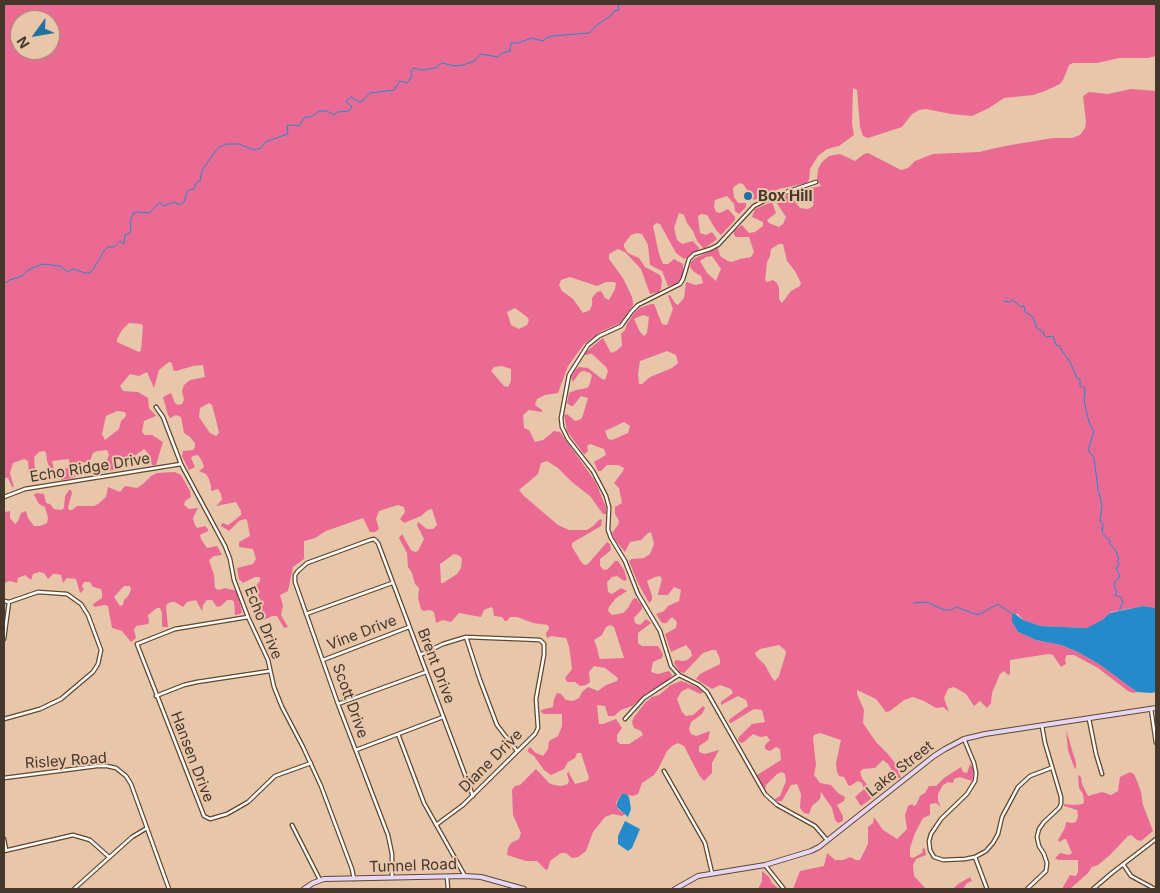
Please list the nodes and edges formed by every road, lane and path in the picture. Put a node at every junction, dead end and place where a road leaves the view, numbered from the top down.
1 (816, 182) dead end
2 (156, 407) dead end
3 (182, 464) junction
4 (4, 497) edge
5 (378, 543) joint
6 (392, 583) junction
7 (4, 601) edge
8 (9, 602) junction
9 (306, 614) junction
10 (248, 617) junction
11 (409, 627) junction
12 (466, 637) junction
13 (4, 639) edge
14 (420, 655) junction
15 (323, 660) junction
16 (270, 671) junction
17 (426, 672) junction
18 (679, 675) junction
19 (156, 696) junction
20 (338, 704) junction
21 (1156, 708) edge
22 (1151, 709) junction
23 (443, 717) junction
24 (4, 719) edge
25 (1090, 719) junction
26 (626, 720) dead end
27 (1042, 726) junction
28 (398, 734) junction
29 (964, 739) junction
30 (1156, 743) edge
31 (356, 750) junction
32 (517, 751) junction
33 (311, 763) junction
34 (1052, 768) junction
35 (664, 772) dead end
36 (1102, 774) dead end
37 (4, 778) edge
38 (473, 796) junction
39 (292, 825) dead end
40 (436, 825) junction
41 (147, 828) junction
42 (4, 839) edge
43 (1156, 839) edge
44 (828, 841) junction
45 (5, 850) edge
46 (109, 857) junction
47 (975, 857) junction
48 (1123, 864) junction
49 (765, 865) junction
50 (712, 873) junction
51 (464, 876) junction
52 (447, 877) junction
53 (392, 878) junction
54 (354, 879) junction
55 (320, 880) junction
56 (74, 889) edge
57 (169, 889) edge
58 (304, 889) edge
59 (448, 889) edge
60 (524, 889) edge
61 (675, 889) edge
62 (784, 889) edge
63 (987, 889) edge
64 (1027, 889) edge
65 (1093, 889) edge
66 (1155, 889) edge

1 - 18 street
2 - 3 street, Echo Drive
3 - 4 street, Echo Ridge Drive
3 - 10 street, Echo Drive
5 - 6 street, Brent Drive
5 - 9 street, Scott Drive
6 - 9 street
6 - 11 street, Brent Drive
7 - 8 street
8 - 13 street
8 - 24 street
9 - 15 street, Scott Drive
10 - 16 street, Echo Drive
10 - 19 street, Hansen Drive
11 - 14 street, Brent Drive
11 - 15 street, Vine Drive
12 - 14 street
12 - 32 street
12 - 32 street, Diane Drive
14 - 17 street, Brent Drive
15 - 20 street, Scott Drive
16 - 19 street
16 - 33 street, Echo Drive
17 - 20 street
17 - 23 street, Brent Drive
18 - 26 street
18 - 44 street
19 - 33 street, Hansen Drive
20 - 31 street, Scott Drive
21 - 22 main road, Lake Street
22 - 25 main road, Lake Street
22 - 30 street
23 - 28 street
23 - 38 street, Brent Drive
25 - 27 main road, Lake Street
25 - 36 street
27 - 29 main road, Lake Street
27 - 34 street
28 - 31 street
28 - 40 street
29 - 44 main road, Lake Street
29 - 47 street
31 - 53 street, Scott Drive
32 - 38 street, Diane Drive
33 - 54 street, Echo Drive
34 - 47 street
34 - 64 street
35 - 50 street
37 - 41 street, Risley Road
38 - 40 street, Diane Drive
39 - 55 street
40 - 51 street
41 - 46 street
41 - 57 street, Risley Road
42 - 45 street
43 - 48 street
44 - 49 main road, Lake Street
45 - 46 street
46 - 56 street
47 - 63 street
48 - 65 street
48 - 66 street
49 - 50 main road, Lake Street
49 - 62 street
50 - 61 main road, Lake Street
51 - 52 main road, Tunnel Road
51 - 60 main road, Tunnel Road
52 - 53 main road, Tunnel Road
52 - 59 street
53 - 54 main road, Tunnel Road
54 - 55 main road, Tunnel Road
55 - 58 main road, Tunnel Road

